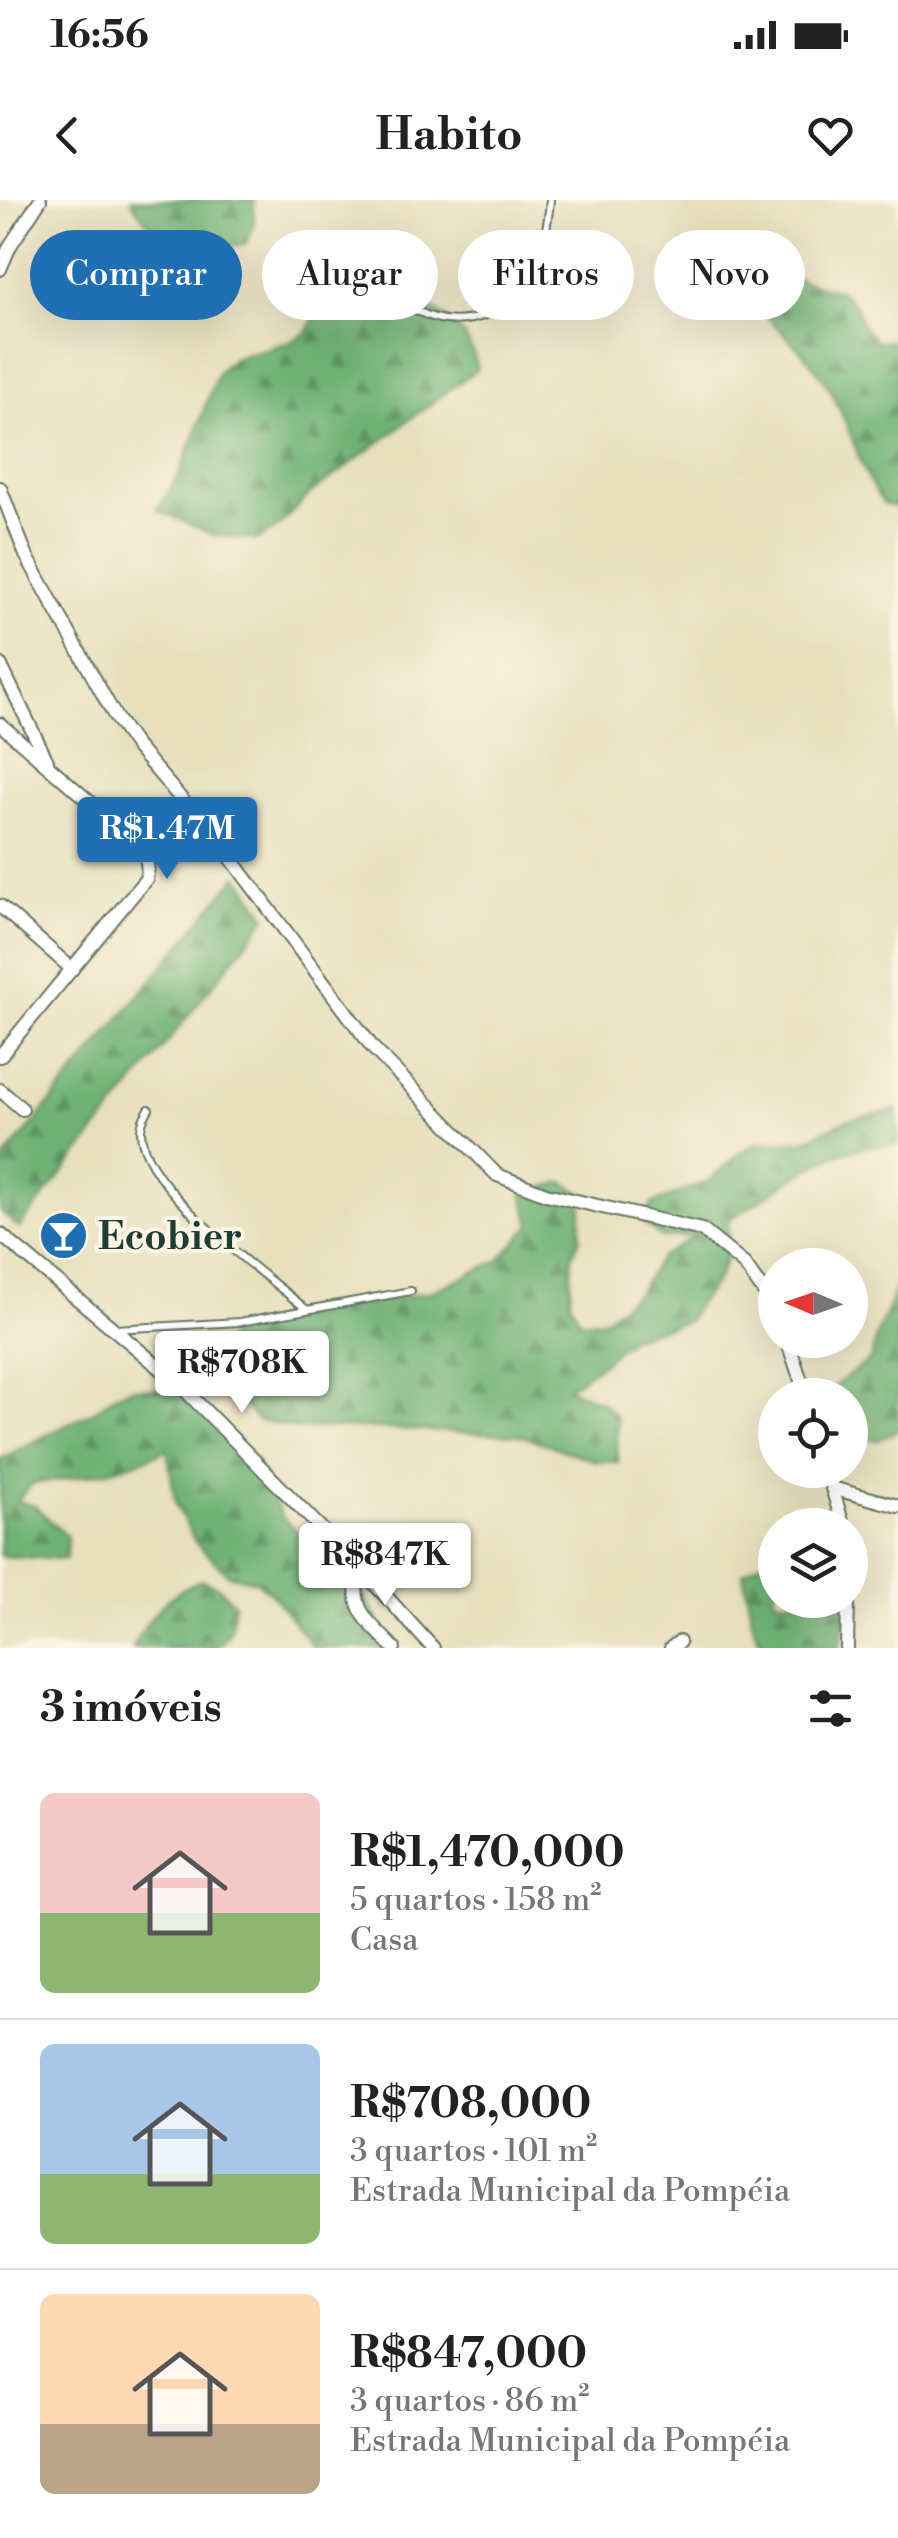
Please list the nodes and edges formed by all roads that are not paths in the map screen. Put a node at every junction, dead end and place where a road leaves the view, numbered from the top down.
1 (40, 200) edge
2 (550, 200) edge
3 (0, 269) edge
4 (438, 319) edge
5 (0, 488) edge
6 (0, 664) edge
7 (0, 724) edge
8 (50, 768) junction
9 (0, 906) edge
10 (72, 970) junction
11 (0, 1056) edge
12 (0, 1090) edge
13 (149, 1108) dead end
14 (22, 1109) dead end
15 (0, 1234) edge
16 (758, 1284) edge
17 (411, 1291) dead end
18 (307, 1310) junction
19 (113, 1328) junction
20 (832, 1488) joint
21 (898, 1506) edge
22 (837, 1508) edge
23 (361, 1570) junction
24 (847, 1618) edge
25 (394, 1648) edge
26 (433, 1648) edge
27 (846, 1648) edge

1 - 3 street
2 - 4 lane
5 - 16 street
6 - 8 street
7 - 8 street
8 - 10 street
9 - 10 street
10 - 11 street
12 - 14 street
13 - 18 lane
15 - 19 street
17 - 18 lane
18 - 19 lane
19 - 23 street
20 - 21 street
20 - 22 street
23 - 25 street
23 - 26 street
24 - 27 street

